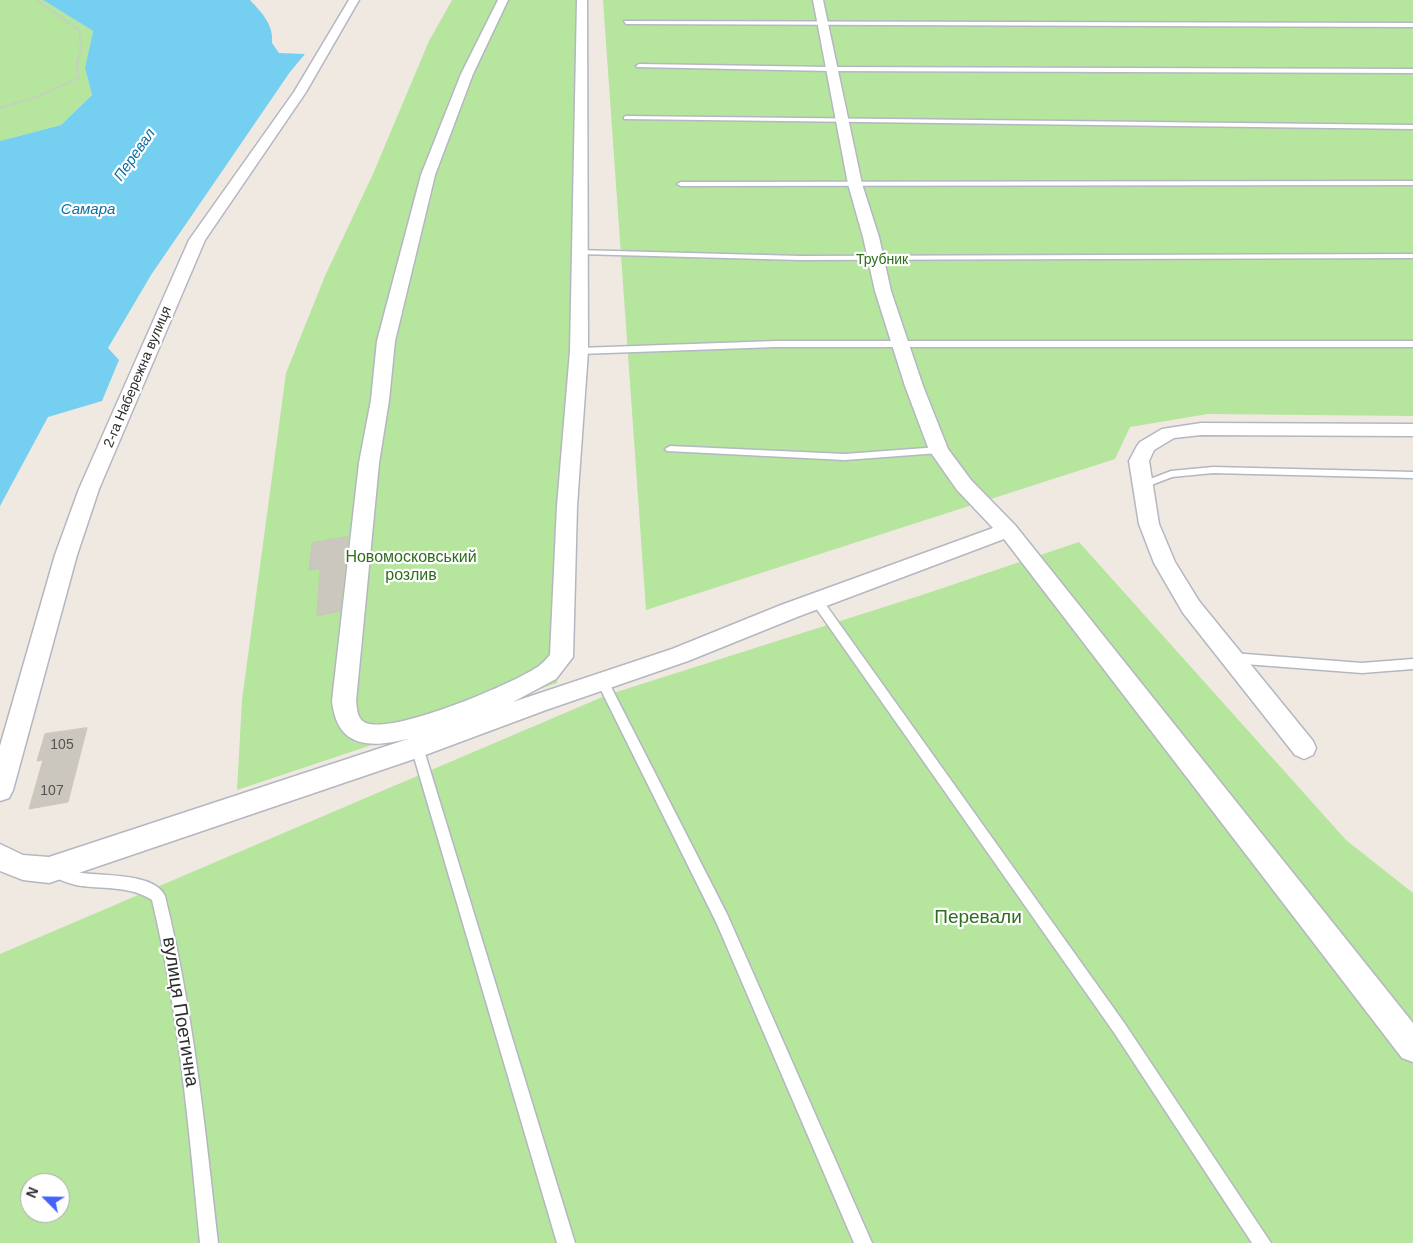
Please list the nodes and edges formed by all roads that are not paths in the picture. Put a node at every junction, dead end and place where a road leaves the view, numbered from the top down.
1 (354, 0) edge
2 (503, 0) edge
3 (582, 0) edge
4 (818, 0) edge
5 (626, 22) dead end
6 (822, 23) junction
7 (1413, 25) edge
8 (639, 66) dead end
9 (830, 69) junction
10 (1413, 71) edge
11 (626, 118) dead end
12 (841, 121) junction
13 (1413, 127) edge
14 (1413, 183) edge
15 (681, 184) dead end
16 (855, 184) junction
17 (579, 252) junction
18 (875, 256) junction
19 (1413, 256) edge
20 (902, 344) junction
21 (1413, 344) edge
22 (579, 352) junction
23 (1413, 430) edge
24 (670, 449) dead end
25 (940, 450) junction
26 (1413, 475) edge
27 (1142, 486) junction
28 (1008, 530) junction
29 (817, 601) junction
30 (1232, 658) junction
31 (1413, 664) edge
32 (602, 680) junction
33 (417, 747) junction
34 (1304, 748) dead end
35 (0, 790) edge
36 (0, 856) edge
37 (38, 870) junction
38 (1413, 1047) edge
39 (209, 1243) edge
40 (566, 1243) edge
41 (863, 1243) edge
42 (1262, 1243) edge

1 - 35 street, 2-га Набережна вулиця
2 - 22 street
3 - 17 street
4 - 6 street
5 - 6 lane
6 - 7 lane
6 - 9 street
8 - 9 lane
9 - 10 lane
9 - 12 street
11 - 12 lane
12 - 13 lane
12 - 16 street
14 - 16 lane
15 - 16 lane
16 - 18 street
17 - 18 lane
17 - 22 street
18 - 19 lane
18 - 20 street
20 - 21 lane
20 - 22 lane
20 - 25 street
23 - 27 street
24 - 25 lane
25 - 28 street
26 - 27 lane
27 - 30 street
28 - 29 street
28 - 38 street
29 - 32 street
29 - 42 lane
30 - 31 lane
30 - 34 street
32 - 33 street
32 - 41 lane
33 - 37 street
33 - 40 lane
36 - 37 street
37 - 39 lane, вулиця Поетична

